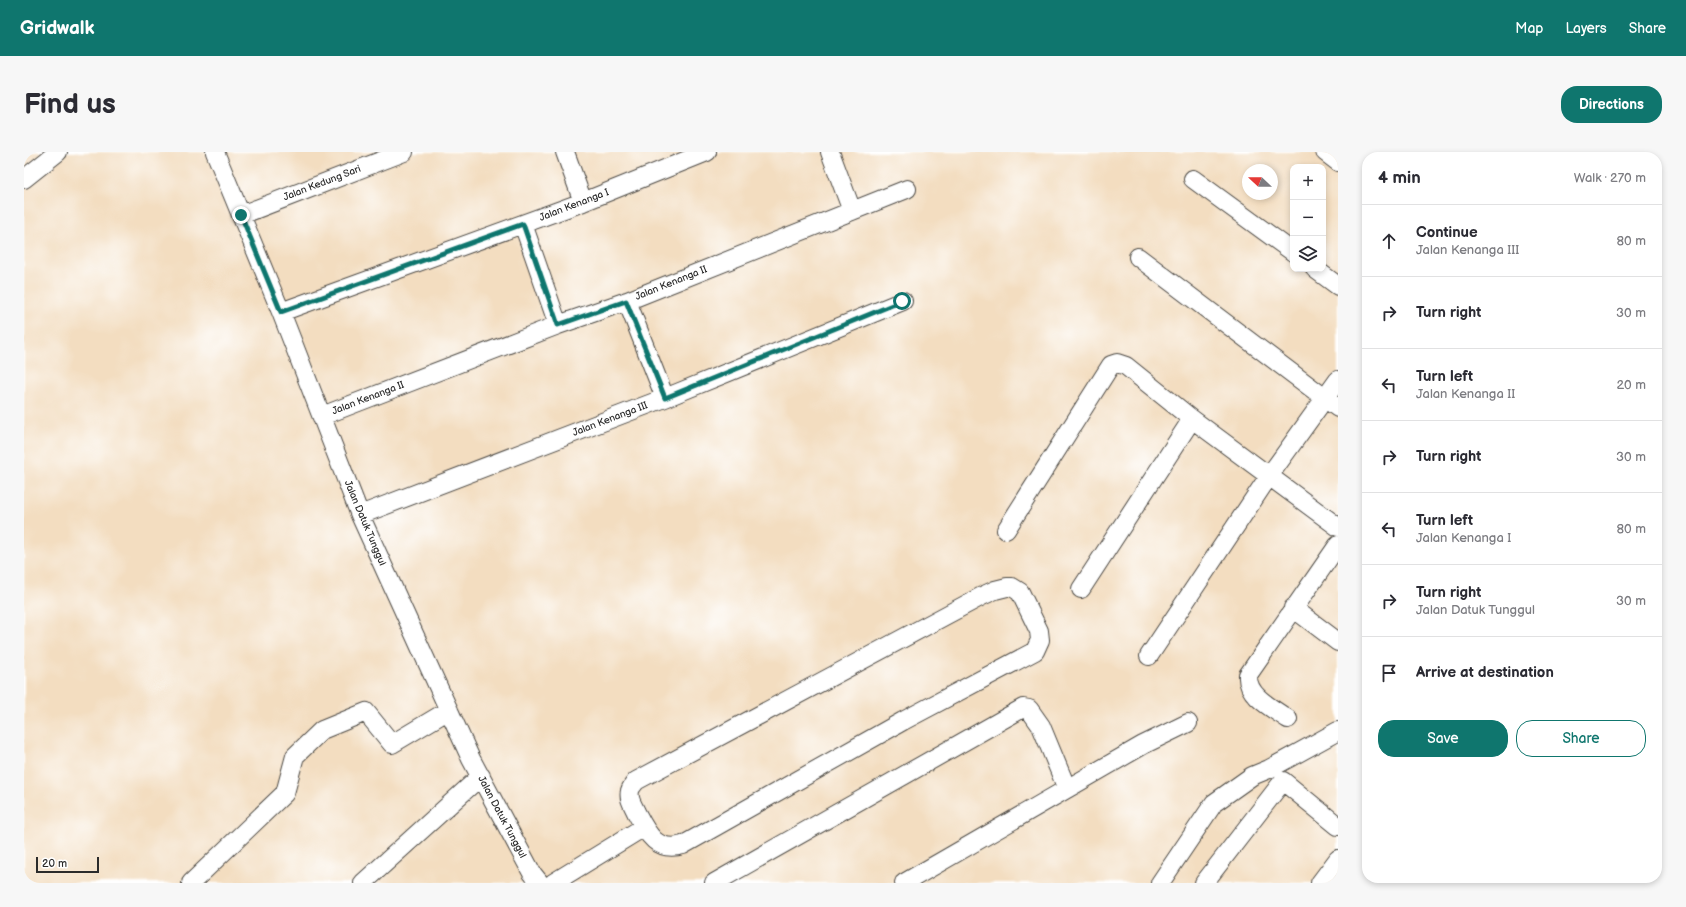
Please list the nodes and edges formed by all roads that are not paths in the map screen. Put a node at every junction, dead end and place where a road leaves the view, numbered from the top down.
1 (58, 152) edge
2 (215, 152) edge
3 (404, 152) edge
4 (565, 152) edge
5 (707, 152) edge
6 (830, 152) edge
7 (1325, 152) edge
8 (1338, 162) edge
9 (24, 179) edge
10 (1193, 179) dead end
11 (907, 189) dead end
12 (582, 202) junction
13 (852, 211) junction
14 (241, 215) junction
15 (523, 224) junction
16 (1290, 250) edge
17 (1138, 257) dead end
18 (1320, 272) edge
19 (1338, 286) edge
20 (626, 301) junction
21 (902, 301) dead end
22 (281, 312) junction
23 (558, 325) junction
24 (1338, 380) edge
25 (665, 398) junction
26 (1332, 403) edge
27 (322, 416) junction
28 (1192, 419) junction
29 (1269, 476) junction
30 (360, 515) junction
31 (1338, 527) edge
32 (1006, 530) dead end
33 (1338, 545) edge
34 (1081, 589) dead end
35 (1294, 608) junction
36 (1338, 642) edge
37 (1149, 656) dead end
38 (449, 710) junction
39 (1288, 719) dead end
40 (1188, 723) dead end
41 (1338, 731) edge
42 (481, 776) junction
43 (1067, 789) junction
44 (1338, 826) edge
45 (644, 827) junction
46 (1338, 860) edge
47 (531, 880) edge
48 (190, 883) edge
49 (363, 883) edge
50 (553, 883) edge
51 (714, 883) edge
52 (904, 883) edge
53 (1160, 883) edge
54 (1204, 883) edge
55 (1320, 883) edge

1 - 9 street
2 - 14 street, Jalan Datuk Tunggul
3 - 14 street, Jalan Kedung Sari
4 - 12 street
5 - 12 street, Jalan Kenanga I
6 - 13 street
7 - 8 street
10 - 16 street
11 - 13 street, Jalan Kenanga II
12 - 15 street, Jalan Kenanga I
13 - 20 street, Jalan Kenanga II
14 - 22 street, Jalan Datuk Tunggul
15 - 22 street, Jalan Kenanga I
15 - 23 street
17 - 26 street
18 - 19 street
20 - 23 street, Jalan Kenanga II
20 - 25 street
21 - 25 street, Jalan Kenanga III
22 - 27 street, Jalan Datuk Tunggul
23 - 27 street, Jalan Kenanga II
24 - 26 street
25 - 30 street, Jalan Kenanga III
26 - 29 street
27 - 30 street, Jalan Datuk Tunggul
28 - 29 street
28 - 32 street
28 - 34 street
29 - 31 street
29 - 37 street
30 - 38 street, Jalan Datuk Tunggul
33 - 35 street
35 - 36 street
35 - 39 street
38 - 42 street, Jalan Datuk Tunggul
38 - 48 street
40 - 43 street
41 - 53 street
42 - 47 street, Jalan Datuk Tunggul
42 - 49 street
43 - 51 street
43 - 52 street
44 - 54 street
45 - 45 street
45 - 50 street
46 - 55 street

